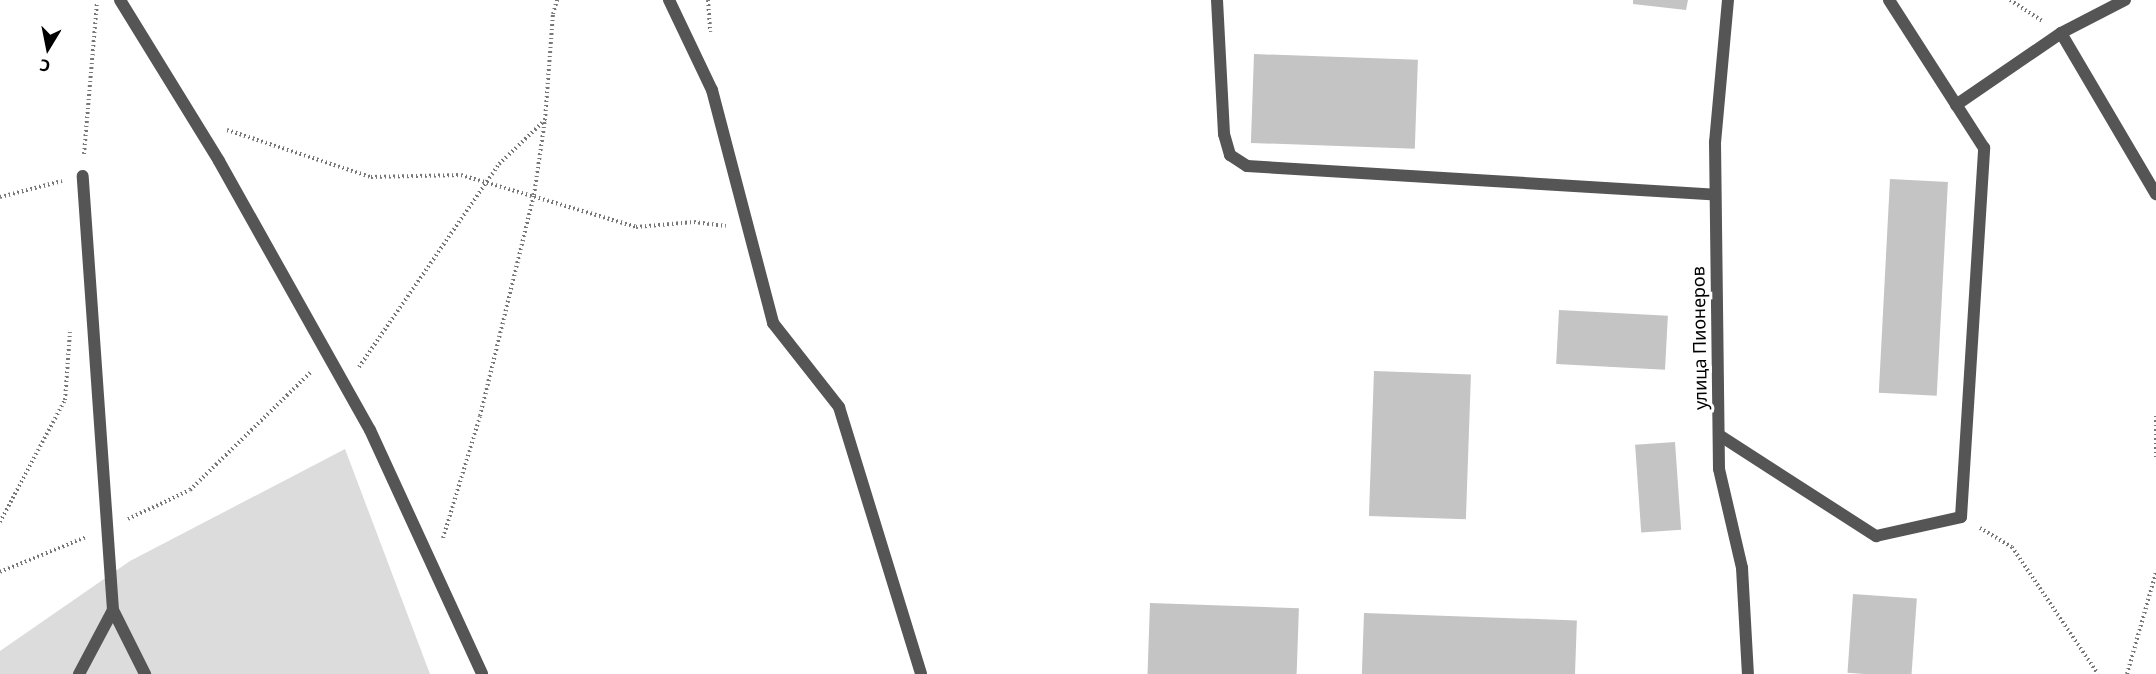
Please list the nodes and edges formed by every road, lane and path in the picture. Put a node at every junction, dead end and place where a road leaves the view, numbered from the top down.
1 (120, 0) edge
2 (557, 0) edge
3 (669, 0) edge
4 (1217, 0) edge
5 (1728, 0) edge
6 (1889, 0) edge
7 (2010, 0) edge
8 (2125, 0) edge
9 (2061, 33) junction
10 (1956, 105) junction
11 (192, 118) junction
12 (545, 120) junction
13 (83, 176) joint
14 (487, 182) junction
15 (2156, 194) edge
16 (534, 195) junction
17 (1715, 195) junction
18 (0, 197) edge
19 (749, 229) junction
20 (328, 355) junction
21 (346, 387) junction
22 (2156, 416) edge
23 (1719, 435) junction
24 (2156, 457) edge
25 (1961, 518) junction
26 (107, 529) junction
27 (434, 569) junction
28 (0, 572) edge
29 (2156, 572) edge
30 (113, 610) junction
31 (79, 674) edge
32 (145, 674) edge
33 (482, 674) edge
34 (921, 674) edge
35 (1748, 674) edge
36 (2098, 674) edge
37 (2127, 674) edge

1 - 11 street
2 - 12 path
3 - 19 street
4 - 17 street
5 - 17 street, улица Пионеров
6 - 10 street
7 - 9 path
8 - 9 street
9 - 10 street
9 - 15 street
10 - 25 street
11 - 14 path
11 - 20 street
12 - 14 path
12 - 16 path
13 - 18 path
13 - 26 street
14 - 16 path
14 - 21 path
16 - 19 path
16 - 27 path
17 - 23 street, улица Пионеров
19 - 34 street
20 - 21 street
20 - 26 path
21 - 27 street
22 - 24 path
23 - 25 street
23 - 35 street, улица Пионеров
25 - 36 path
26 - 28 path
26 - 30 street
27 - 33 street
29 - 37 path
30 - 31 street
30 - 32 street

